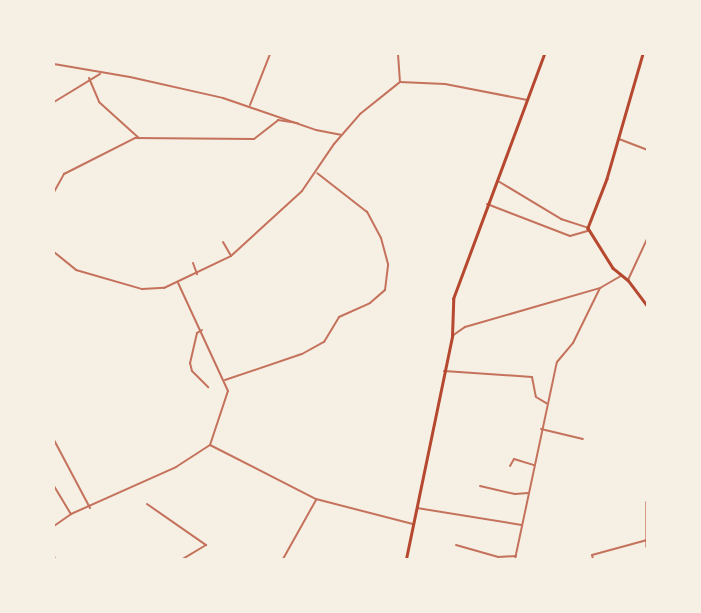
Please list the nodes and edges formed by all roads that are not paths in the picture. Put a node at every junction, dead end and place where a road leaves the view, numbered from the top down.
1 (270, 54) edge
2 (398, 54) edge
3 (544, 54) edge
4 (643, 54) edge
5 (54, 64) edge
6 (100, 74) junction
7 (89, 78) junction
8 (400, 82) junction
9 (528, 100) junction
10 (54, 102) edge
11 (250, 105) junction
12 (303, 123) junction
13 (341, 135) junction
14 (139, 138) junction
15 (619, 139) junction
16 (647, 150) edge
17 (317, 173) junction
18 (498, 181) junction
19 (54, 192) edge
20 (487, 204) junction
21 (54, 209) edge
22 (588, 230) junction
23 (647, 239) edge
24 (223, 242) dead end
25 (54, 252) edge
26 (231, 256) junction
27 (193, 263) dead end
28 (197, 274) junction
29 (622, 275) junction
30 (628, 280) junction
31 (178, 283) junction
32 (600, 288) junction
33 (647, 303) edge
34 (202, 330) junction
35 (452, 336) junction
36 (444, 371) junction
37 (224, 380) junction
38 (208, 387) dead end
39 (546, 402) junction
40 (541, 430) junction
41 (583, 439) dead end
42 (54, 440) edge
43 (210, 445) junction
44 (534, 465) junction
45 (510, 466) dead end
46 (54, 486) edge
47 (480, 486) dead end
48 (528, 493) junction
49 (316, 499) junction
50 (647, 502) edge
51 (147, 504) dead end
52 (90, 508) junction
53 (417, 508) junction
54 (71, 514) junction
55 (413, 524) junction
56 (522, 525) junction
57 (54, 526) edge
58 (647, 540) edge
59 (456, 545) dead end
60 (647, 546) edge
61 (190, 555) junction
62 (516, 558) edge
63 (183, 559) edge
64 (193, 559) edge
65 (283, 559) edge
66 (406, 559) edge
67 (593, 559) edge

1 - 11 street
2 - 8 street
3 - 9 main road
4 - 15 main road
5 - 6 street
6 - 7 street
6 - 11 street
7 - 10 street
7 - 14 street
8 - 9 street
8 - 13 street
9 - 18 main road
11 - 12 street
12 - 13 street
12 - 14 street
13 - 17 street
14 - 19 street
15 - 16 street
15 - 22 main road
17 - 26 street
17 - 37 street
18 - 20 main road
18 - 22 street
19 - 21 street
20 - 22 street
20 - 35 main road
22 - 29 main road
23 - 30 street
24 - 26 street
25 - 31 street
26 - 28 street
27 - 28 street
28 - 31 street
29 - 30 main road
29 - 32 street
30 - 33 main road
31 - 34 street
32 - 35 street
32 - 39 street
34 - 37 street
34 - 38 street
35 - 36 main road
36 - 39 street
36 - 53 main road
37 - 43 street
39 - 40 street
40 - 41 street
40 - 44 street
42 - 52 street
43 - 49 street
43 - 52 street
44 - 45 street
44 - 48 street
46 - 54 street
47 - 48 street
48 - 56 street
49 - 55 street
49 - 65 street
50 - 58 main road
51 - 61 street
52 - 54 street
53 - 55 main road
53 - 56 street
54 - 57 street
55 - 66 main road
56 - 62 street
58 - 60 main road
58 - 67 street
59 - 62 street
61 - 63 street
61 - 64 street

